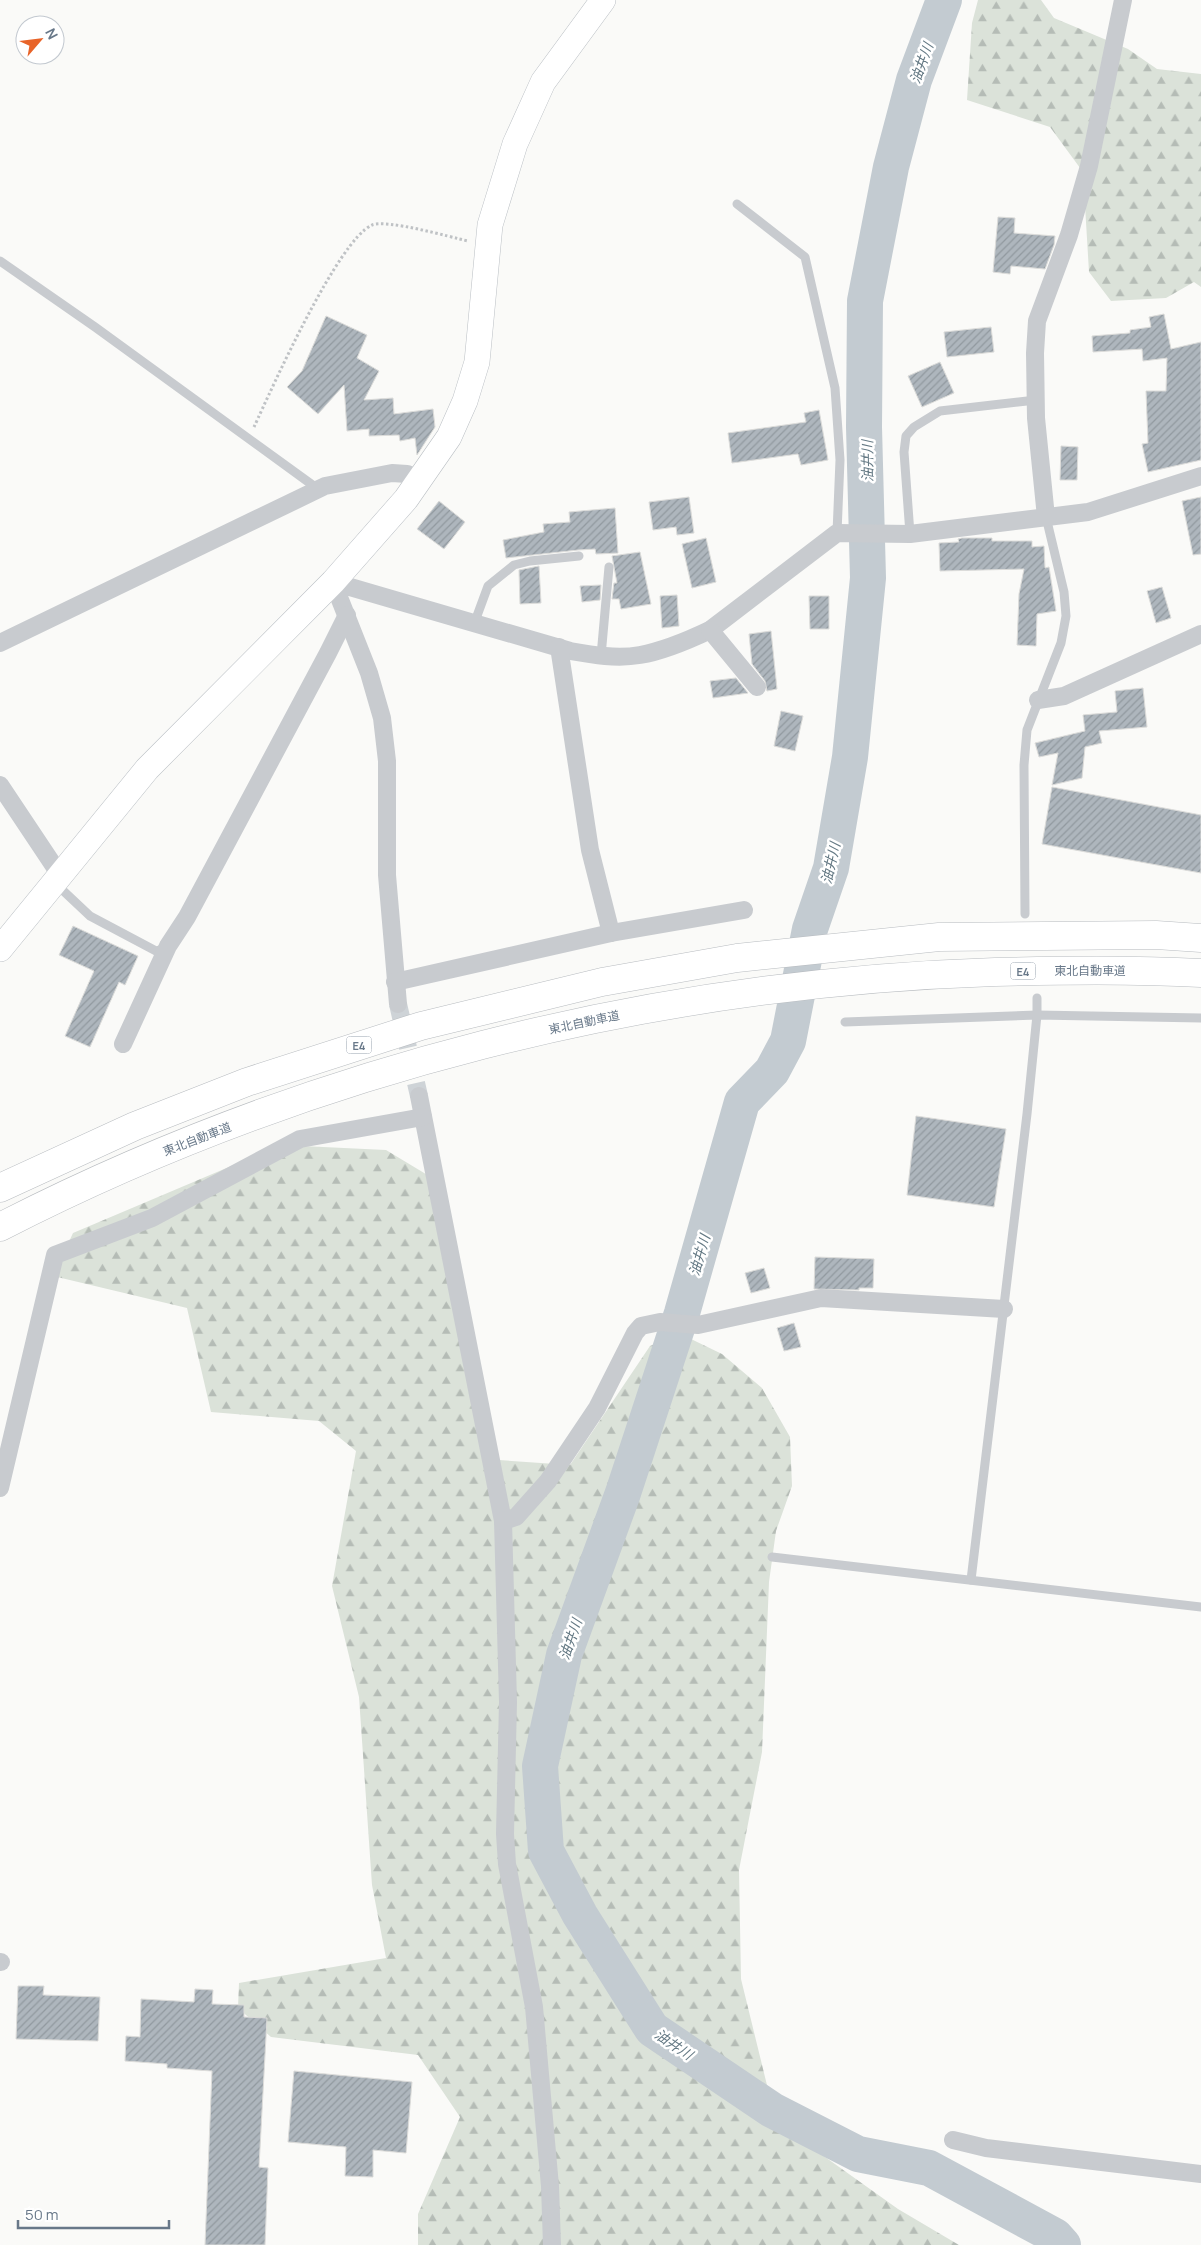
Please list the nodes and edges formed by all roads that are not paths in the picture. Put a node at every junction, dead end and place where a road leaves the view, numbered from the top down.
1 (603, 0) edge
2 (1123, 0) edge
3 (737, 204) dead end
4 (0, 261) edge
5 (1036, 400) junction
6 (1201, 476) edge
7 (420, 479) junction
8 (319, 489) junction
9 (1046, 517) junction
10 (838, 533) junction
11 (905, 534) junction
12 (579, 556) dead end
13 (609, 567) dead end
14 (333, 582) junction
15 (347, 615) junction
16 (474, 624) junction
17 (710, 630) junction
18 (1201, 634) edge
19 (0, 643) edge
20 (559, 647) junction
21 (601, 656) junction
22 (757, 687) dead end
23 (1038, 700) junction
24 (0, 786) edge
25 (57, 879) junction
26 (744, 910) dead end
27 (1025, 914) dead end
28 (610, 933) junction
29 (1201, 938) edge
30 (168, 946) junction
31 (0, 949) edge
32 (1201, 973) edge
33 (395, 982) junction
34 (1036, 998) dead end
35 (398, 1004) tunnel mouth
36 (1037, 1015) junction
37 (1201, 1018) edge
38 (845, 1022) dead end
39 (123, 1044) dead end
40 (419, 1096) tunnel mouth
41 (423, 1117) junction
42 (0, 1188) edge
43 (0, 1227) edge
44 (1004, 1309) junction
45 (0, 1488) edge
46 (503, 1520) junction
47 (772, 1557) dead end
48 (971, 1580) junction
49 (1201, 1607) edge
50 (952, 2140) dead end
51 (1201, 2174) edge
52 (552, 2245) edge

1 - 7 street
2 - 5 street
3 - 10 lane
4 - 8 lane
5 - 9 street
5 - 11 lane
6 - 9 street
7 - 8 street
7 - 14 street
8 - 19 street
9 - 11 street
9 - 23 lane
10 - 11 street
10 - 17 street
12 - 16 lane
13 - 21 lane
14 - 15 street
14 - 16 street
14 - 25 street
15 - 30 street
15 - 33 street
16 - 20 street
17 - 21 street
17 - 22 street
18 - 23 street
20 - 21 street
20 - 28 street
23 - 27 lane
24 - 25 street
25 - 30 lane
25 - 31 street
26 - 28 street
28 - 33 street
29 - 42 highway, E4
30 - 39 street
32 - 43 highway, 東北自動車道 / E4
33 - 35 street
34 - 36 lane
36 - 37 lane
36 - 38 lane
36 - 44 lane
40 - 41 street
41 - 45 street
41 - 46 street
44 - 46 street
44 - 48 lane
46 - 52 street
47 - 48 lane
48 - 49 lane
50 - 51 street

